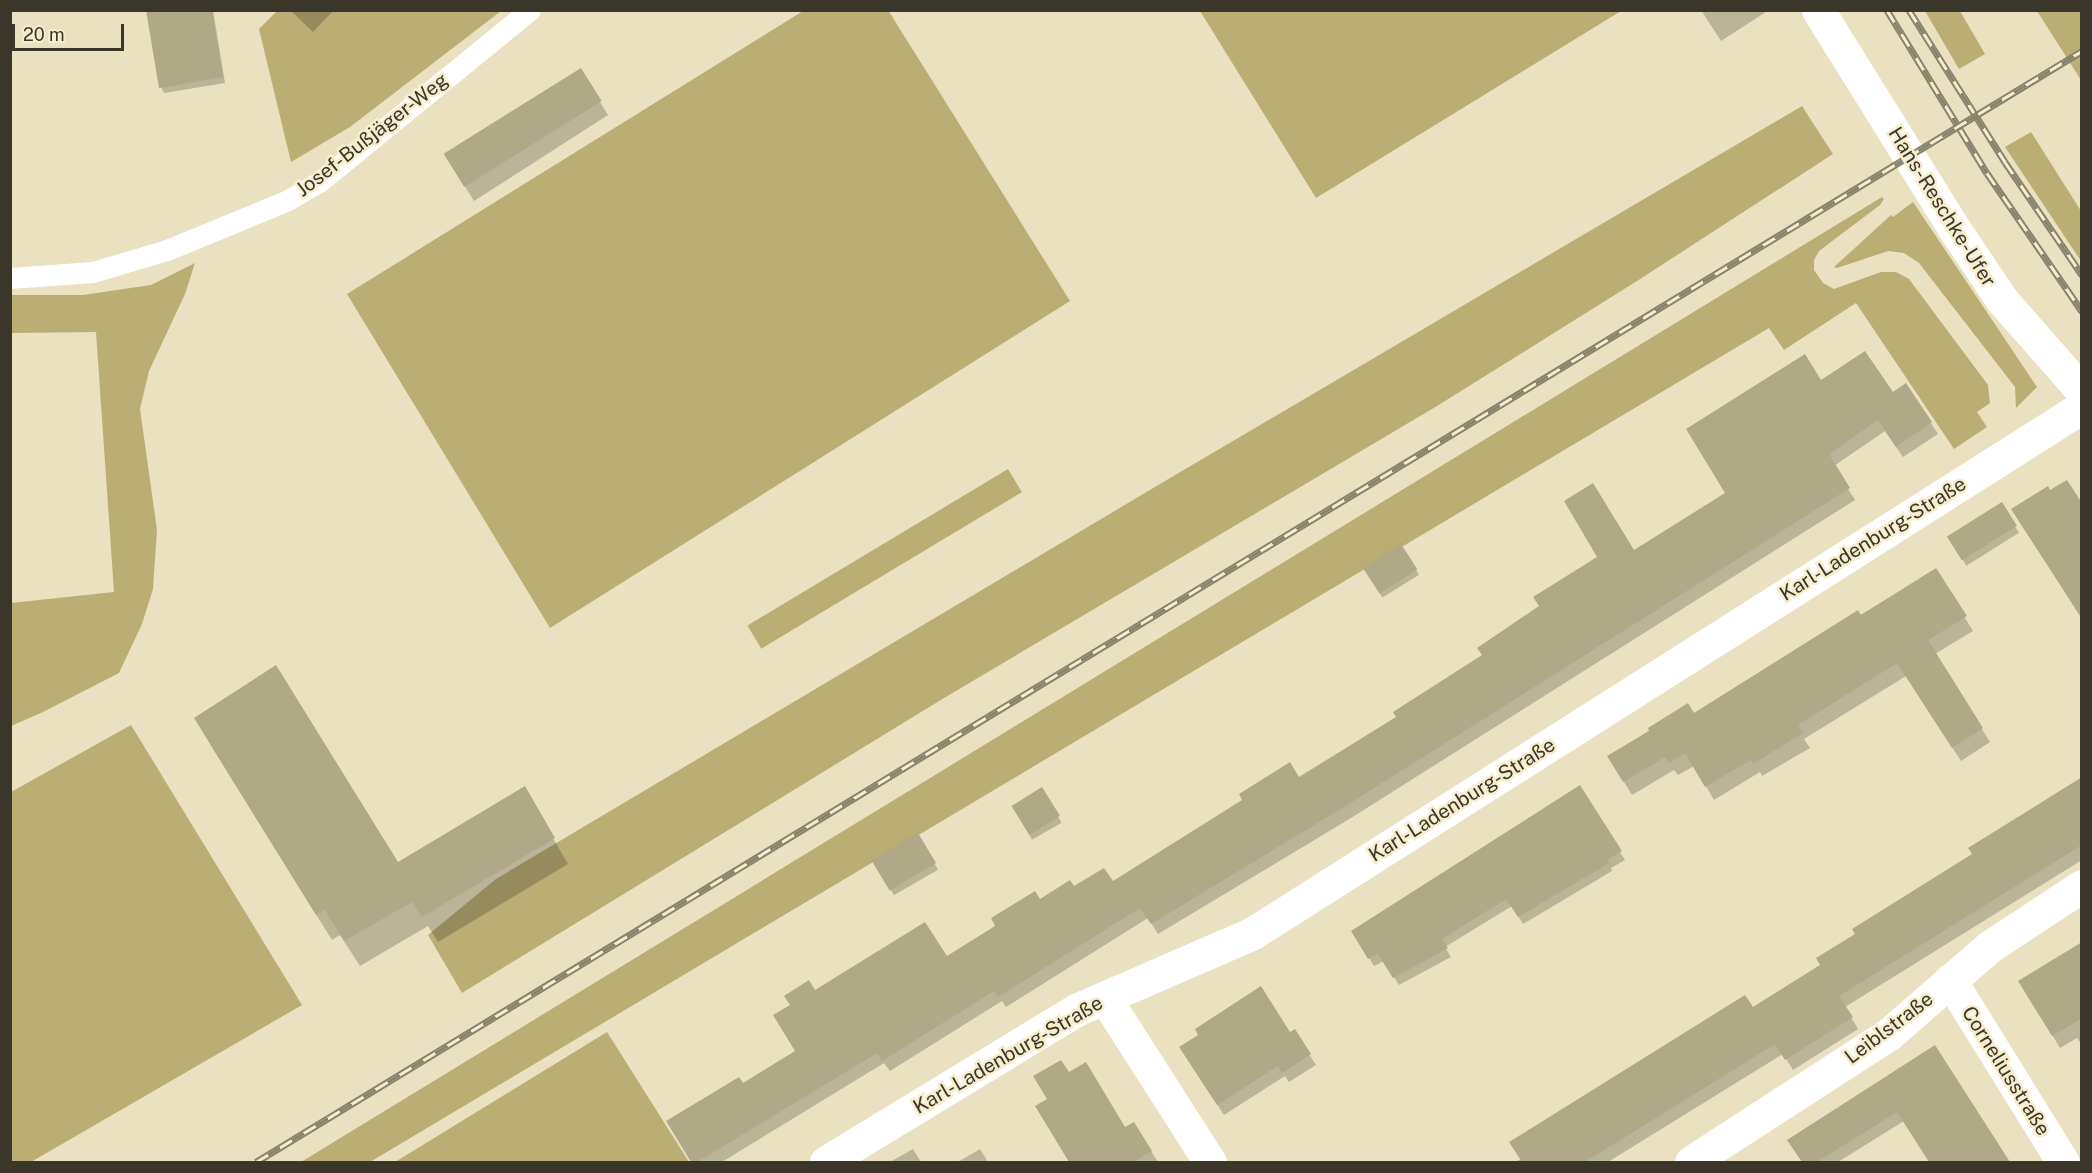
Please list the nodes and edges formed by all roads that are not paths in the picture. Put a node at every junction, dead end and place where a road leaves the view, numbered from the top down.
1 (530, 10) edge
2 (1818, 10) edge
3 (10, 278) edge
4 (2082, 391) edge
5 (2082, 407) edge
6 (2082, 886) edge
7 (1950, 981) junction
8 (1105, 998) junction
9 (826, 1162) edge
10 (1210, 1162) edge
11 (1691, 1162) edge
12 (2063, 1162) edge

1 - 3 lane, Josef-Bußjäger-Weg
2 - 4 street, Hans-Reschke-Ufer
5 - 8 street, Karl-Ladenburg-Straße
6 - 7 street, Leiblstraße
7 - 11 street, Leiblstraße
7 - 12 street, Corneliusstraße
8 - 9 street, Karl-Ladenburg-Straße
8 - 10 street

